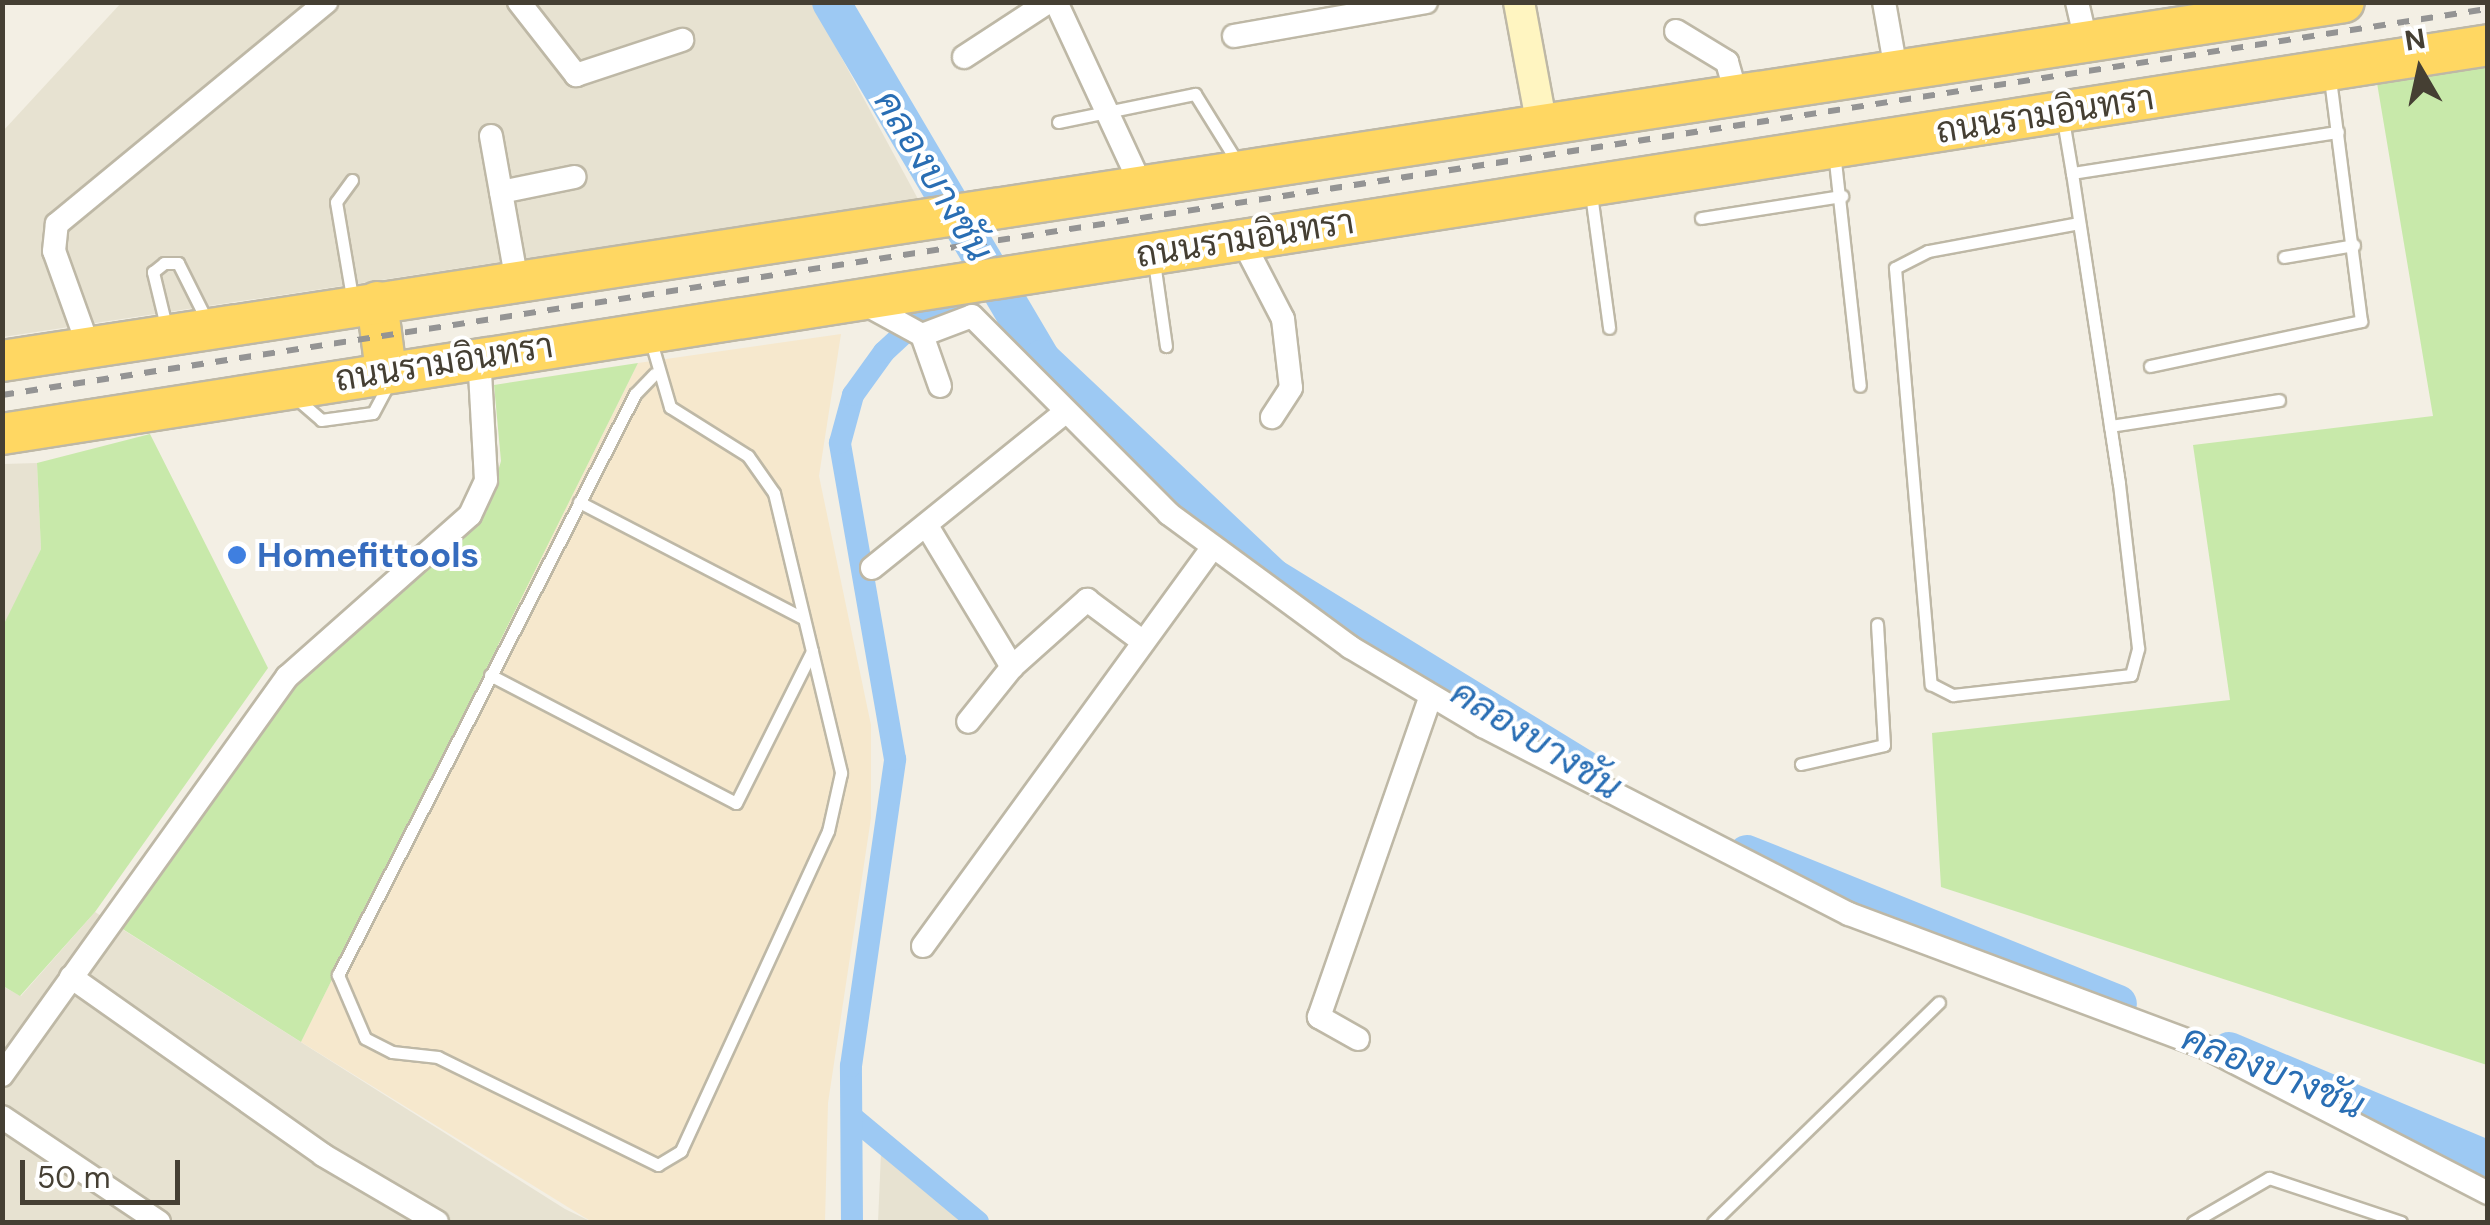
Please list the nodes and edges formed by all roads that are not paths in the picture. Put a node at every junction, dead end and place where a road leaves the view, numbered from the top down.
1 (326, 2) edge
2 (1052, 2) edge
3 (1519, 2) edge
4 (1884, 2) edge
5 (2344, 2) edge
6 (1420, 3) edge
7 (522, 4) edge
8 (2082, 22) edge
9 (1676, 31) dead end
10 (1234, 36) dead end
11 (682, 40) dead end
12 (2488, 46) edge
13 (964, 57) dead end
14 (1896, 70) junction
15 (2328, 70) junction
16 (1736, 93) junction
17 (2061, 111) junction
18 (1110, 113) junction
19 (1058, 122) dead end
20 (1542, 126) junction
21 (2338, 132) junction
22 (491, 136) dead end
23 (1834, 147) junction
24 (1242, 170) junction
25 (2072, 174) junction
26 (574, 177) dead end
27 (352, 180) dead end
28 (1142, 185) junction
29 (1590, 185) junction
30 (501, 192) junction
31 (1842, 196) junction
32 (1701, 218) dead end
33 (2079, 222) junction
34 (1242, 238) junction
35 (2354, 245) junction
36 (1154, 252) junction
37 (2284, 257) dead end
38 (517, 282) junction
39 (365, 304) junction
40 (911, 319) junction
41 (210, 328) junction
42 (1610, 328) dead end
43 (650, 331) junction
44 (168, 334) junction
45 (1166, 346) dead end
46 (89, 348) junction
47 (479, 356) junction
48 (2, 361) edge
49 (2150, 366) dead end
50 (391, 370) junction
51 (654, 374) junction
52 (940, 386) dead end
53 (1860, 386) dead end
54 (2278, 400) dead end
55 (1065, 412) junction
56 (1272, 417) dead end
57 (2110, 426) junction
58 (2, 434) edge
59 (2119, 484) junction
60 (579, 502) junction
61 (927, 526) junction
62 (1213, 547) junction
63 (872, 568) dead end
64 (801, 617) junction
65 (1876, 624) dead end
66 (1142, 641) junction
67 (812, 651) junction
68 (1012, 667) junction
69 (490, 675) junction
70 (1431, 696) junction
71 (968, 722) dead end
72 (1801, 764) dead end
73 (923, 946) dead end
74 (70, 977) junction
75 (1939, 1002) dead end
76 (1358, 1038) dead end
77 (2, 1075) edge
78 (2, 1117) edge
79 (2488, 1193) edge
80 (160, 1222) edge
81 (436, 1222) edge
82 (1713, 1222) edge
83 (2193, 1222) edge
84 (2401, 1222) edge

1 - 46 street
2 - 13 street
2 - 18 street
3 - 20 street
4 - 14 street
5 - 8 highway, ถนนรามอินทรา
6 - 10 street
7 - 11 street
8 - 14 highway, ถนนรามอินทรา
9 - 16 street
12 - 15 highway, ถนนรามอินทรา
14 - 16 highway, ถนนรามอินทรา
15 - 17 highway, ถนนรามอินทรา
15 - 21 lane
16 - 20 highway, ถนนรามอินทรา
17 - 23 highway, ถนนรามอินทรา
17 - 25 lane
18 - 19 lane
18 - 24 lane
18 - 28 street
20 - 24 highway, ถนนรามอินทรา
21 - 25 lane
21 - 35 lane
22 - 30 street
23 - 29 highway, ถนนรามอินทรา
23 - 31 lane
24 - 28 highway, ถนนรามอินทรา
25 - 33 lane
26 - 30 street
27 - 39 lane
28 - 38 highway, ถนนรามอินทรา
29 - 34 highway, ถนนรามอินทรา
29 - 42 lane
30 - 38 street
31 - 32 lane
31 - 53 lane
33 - 57 lane
33 - 59 lane
33 - 59 lane
34 - 36 highway, ถนนรามอินทรา
34 - 56 street
35 - 37 lane
35 - 49 lane
36 - 40 highway, ถนนรามอินทรา
36 - 45 lane
38 - 39 highway, ถนนรามอินทรา
39 - 41 highway, ถนนรามอินทรา
39 - 50 highway
40 - 43 highway, ถนนรามอินทรา
40 - 52 street
40 - 55 street
41 - 44 highway, ถนนรามอินทรา
41 - 44 lane
43 - 47 highway, ถนนรามอินทรา
43 - 51 lane
44 - 46 highway, ถนนรามอินทรา
46 - 48 highway, ถนนรามอินทรา
47 - 50 highway, ถนนรามอินทรา
47 - 74 street
50 - 58 highway, ถนนรามอินทรา
51 - 60 lane
51 - 64 lane
54 - 57 lane
55 - 61 street
55 - 62 street
57 - 59 lane
60 - 64 lane
60 - 69 lane
61 - 63 street
61 - 68 street
62 - 66 street
62 - 70 street
64 - 67 lane
65 - 72 lane
66 - 68 street
66 - 73 street
67 - 69 lane
67 - 69 lane
68 - 71 street
70 - 76 street
70 - 79 street
74 - 77 street
74 - 81 street
75 - 82 lane
78 - 80 street
83 - 84 lane

